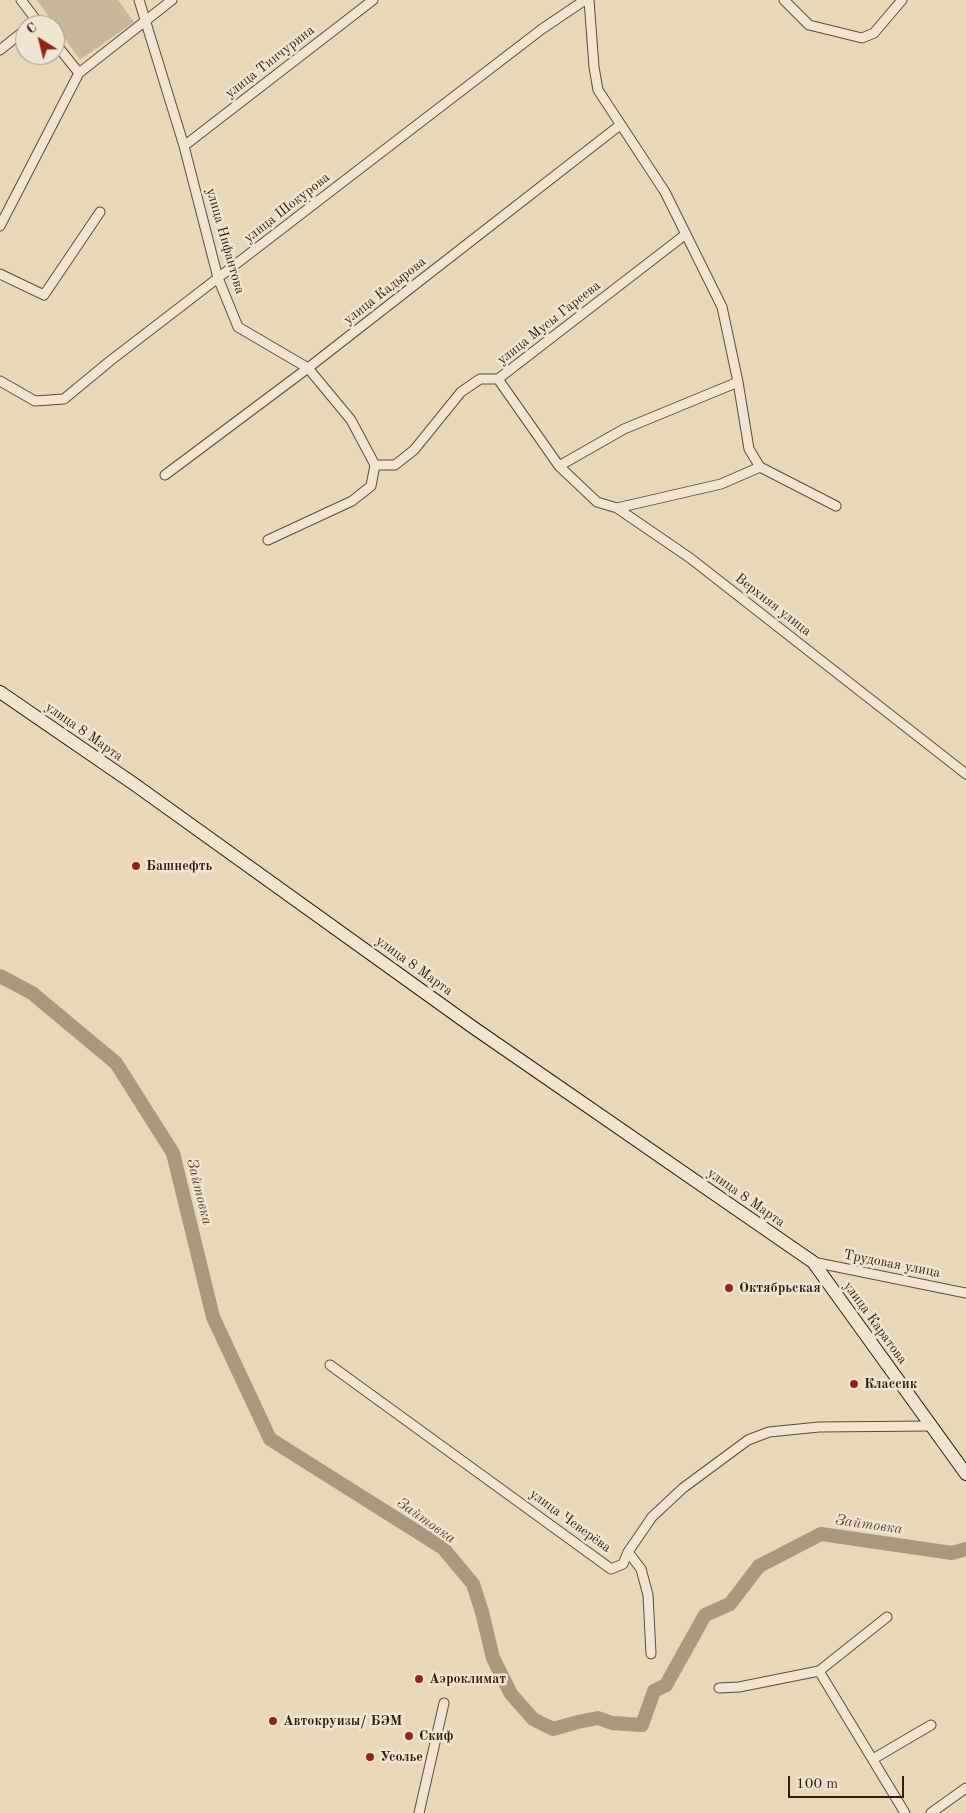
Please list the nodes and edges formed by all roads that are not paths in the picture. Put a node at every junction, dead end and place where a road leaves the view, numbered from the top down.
1 (21, 0) edge
2 (140, 0) edge
3 (172, 0) edge
4 (374, 0) edge
5 (585, 0) edge
6 (589, 0) edge
7 (784, 0) edge
8 (902, 0) edge
9 (30, 15) edge
10 (146, 20) junction
11 (15, 38) edge
12 (0, 50) edge
13 (65, 55) edge
14 (80, 73) junction
15 (620, 125) junction
16 (184, 146) junction
17 (100, 212) dead end
18 (0, 226) edge
19 (686, 234) junction
20 (0, 274) edge
21 (218, 278) junction
22 (308, 368) junction
23 (498, 379) junction
24 (0, 382) edge
25 (738, 382) junction
26 (375, 465) junction
27 (559, 466) junction
28 (760, 467) junction
29 (165, 475) dead end
30 (836, 506) dead end
31 (617, 508) junction
32 (268, 540) dead end
33 (0, 692) edge
34 (966, 774) edge
35 (813, 1262) junction
36 (966, 1293) edge
37 (330, 1365) dead end
38 (930, 1426) junction
39 (966, 1474) edge
40 (628, 1552) junction
41 (887, 1617) dead end
42 (651, 1654) dead end
43 (819, 1672) junction
44 (719, 1688) dead end
45 (444, 1702) dead end
46 (931, 1726) dead end
47 (873, 1759) junction
48 (966, 1788) edge
49 (419, 1813) edge
50 (905, 1813) edge
51 (932, 1813) edge

1 - 9 street
2 - 10 street, улица Нифантова
3 - 10 street
4 - 16 street, улица Тинчурина
5 - 21 street, улица Шокурова
6 - 15 street
7 - 8 street
10 - 14 street
10 - 16 street, улица Нифантова
11 - 12 street
13 - 14 street
14 - 18 street
15 - 19 street
15 - 22 street, улица Кадырова
16 - 21 street, улица Нифантова
17 - 20 street
19 - 23 street, улица Мусы Гареева
19 - 25 street
21 - 22 street, улица Нифантова
21 - 24 street, улица Шокурова
22 - 26 street, улица Нифантова
22 - 29 street, улица Кадырова
23 - 26 street, улица Мусы Гареева
23 - 27 street, Верхняя улица
25 - 27 street
25 - 28 street
26 - 32 street
27 - 31 street, Верхняя улица
28 - 30 street
28 - 31 street
31 - 34 street, Верхняя улица
33 - 35 main road, улица 8 Марта
35 - 36 street, Трудовая улица
35 - 38 main road, улица Каратова
37 - 40 street, улица Чеверёва
38 - 39 main road, улица Каратова
38 - 40 street, улица Чеверёва
40 - 42 street
41 - 43 street
43 - 44 street
43 - 47 street
45 - 49 street
46 - 47 street
47 - 50 street
48 - 51 street

